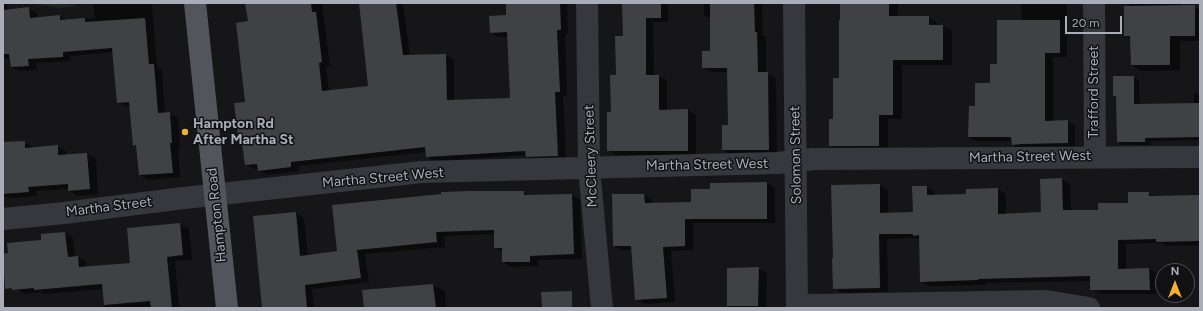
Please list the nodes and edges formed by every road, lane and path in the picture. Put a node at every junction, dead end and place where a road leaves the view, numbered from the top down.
1 (195, 3) edge
2 (587, 3) edge
3 (794, 3) edge
4 (1094, 3) edge
5 (1095, 157) junction
6 (1200, 157) edge
7 (796, 162) junction
8 (589, 168) junction
9 (214, 195) junction
10 (3, 218) edge
11 (797, 306) edge
12 (227, 308) edge
13 (602, 308) edge
14 (1089, 308) edge

1 - 9 main road, Hampton Road
2 - 8 street, McCleery Street
3 - 7 street, Solomon Street
4 - 5 street, Trafford Street
5 - 6 street, Martha Street West
5 - 7 street, Martha Street West
7 - 8 street, Martha Street West
7 - 11 street, Solomon Street
8 - 9 street, Martha Street West
8 - 13 street, McCleery Street
9 - 10 street, Martha Street
9 - 12 main road, Hampton Road
11 - 14 street

